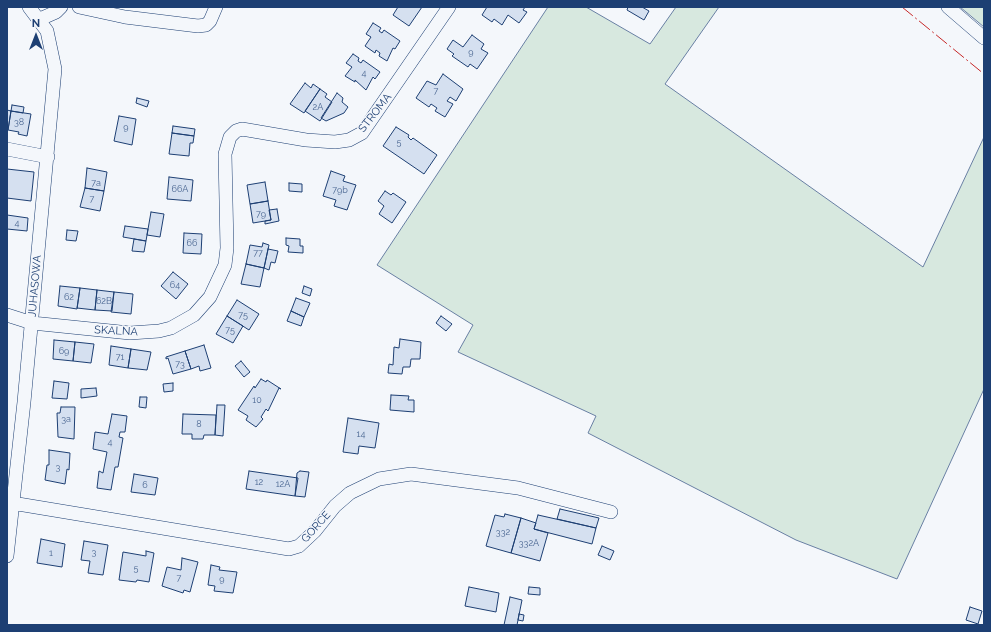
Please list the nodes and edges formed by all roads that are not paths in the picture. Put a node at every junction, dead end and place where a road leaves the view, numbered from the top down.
1 (29, 7) edge
2 (60, 7) edge
3 (79, 7) edge
4 (216, 7) edge
5 (449, 7) edge
6 (948, 7) edge
7 (40, 19) junction
8 (984, 38) edge
9 (236, 131) joint
10 (7, 149) edge
11 (48, 156) junction
12 (7, 315) edge
13 (32, 323) junction
14 (11, 481) edge
15 (12, 503) junction
16 (611, 512) dead end
17 (7, 556) edge

1 - 7 street, JUHASOWA
2 - 7 street
3 - 4 street
5 - 9 street, STROMA
6 - 8 street
7 - 11 street, JUHASOWA
9 - 13 street, SKALNA
10 - 11 street
11 - 13 street, JUHASOWA
12 - 13 street, SKALNA
13 - 14 street, JUHASOWA
14 - 15 street, JUHASOWA
15 - 16 street, GORCE
15 - 17 street, JUHASOWA

